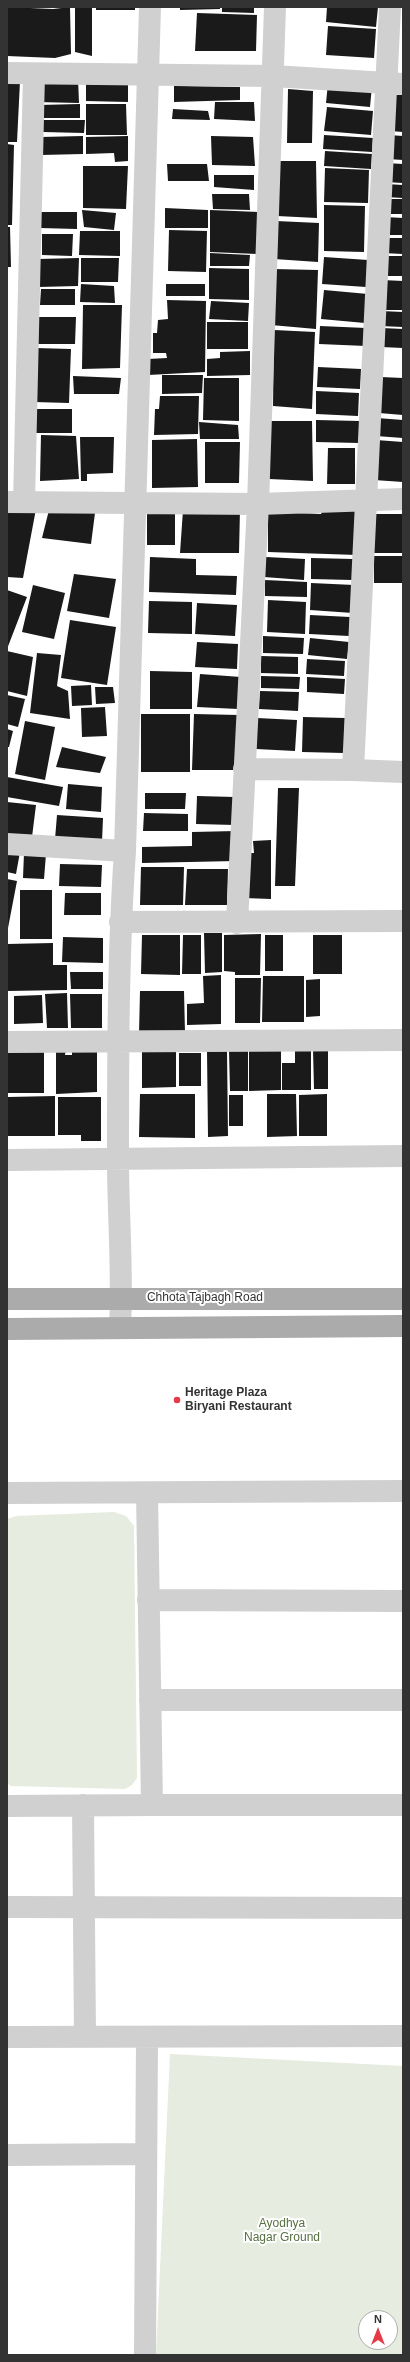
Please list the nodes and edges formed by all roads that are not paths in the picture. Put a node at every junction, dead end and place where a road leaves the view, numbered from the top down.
1 (150, 7) edge
2 (275, 7) edge
3 (390, 7) edge
4 (7, 73) edge
5 (34, 74) junction
6 (148, 76) junction
7 (273, 76) junction
8 (395, 84) edge
9 (366, 500) junction
10 (403, 500) edge
11 (15, 502) edge
12 (136, 502) junction
13 (258, 504) junction
14 (244, 770) junction
15 (353, 770) junction
16 (403, 772) edge
17 (7, 844) edge
18 (125, 851) junction
19 (403, 921) edge
20 (120, 922) junction
21 (237, 923) junction
22 (403, 1040) edge
23 (7, 1042) edge
24 (120, 1042) junction
25 (403, 1156) edge
26 (118, 1159) junction
27 (7, 1160) edge
28 (121, 1298) junction
29 (7, 1299) edge
30 (403, 1299) edge
31 (403, 1326) edge
32 (120, 1328) junction
33 (7, 1329) edge
34 (403, 1491) edge
35 (7, 1493) edge
36 (147, 1493) junction
37 (148, 1600) junction
38 (403, 1601) edge
39 (150, 1700) junction
40 (403, 1700) edge
41 (152, 1805) junction
42 (403, 1805) edge
43 (7, 1806) edge
44 (82, 1806) junction
45 (7, 1907) edge
46 (84, 1908) junction
47 (403, 1908) edge
48 (403, 2036) edge
49 (7, 2037) edge
50 (85, 2037) junction
51 (147, 2037) junction
52 (146, 2154) junction
53 (7, 2155) edge
54 (144, 2355) edge

1 - 6 street
2 - 7 street
3 - 8 street
4 - 5 street
5 - 6 street
5 - 11 street
6 - 7 street
6 - 12 street
7 - 8 street
7 - 13 street
8 - 9 street
9 - 10 street
9 - 13 street
9 - 15 street
11 - 12 street
12 - 13 street
12 - 18 street
13 - 14 street
14 - 15 street
14 - 21 street
15 - 16 street
17 - 18 street
18 - 20 street
19 - 21 street
20 - 21 street
20 - 24 street
22 - 24 street
23 - 24 street
24 - 26 street
25 - 26 street
26 - 27 street
26 - 28 street
28 - 29 main road, Chhota Tajbagh Road
28 - 30 main road, Chhota Tajbagh Road
28 - 32 street
31 - 32 main road
32 - 33 main road
34 - 36 street
35 - 36 street
36 - 37 street
37 - 38 street
37 - 39 street
39 - 40 street
39 - 41 street
41 - 42 street
41 - 44 street
43 - 44 street
44 - 46 street
45 - 46 street
46 - 47 street
46 - 50 street
48 - 51 street
49 - 50 street
50 - 51 street
51 - 52 street
52 - 53 street
52 - 54 street

